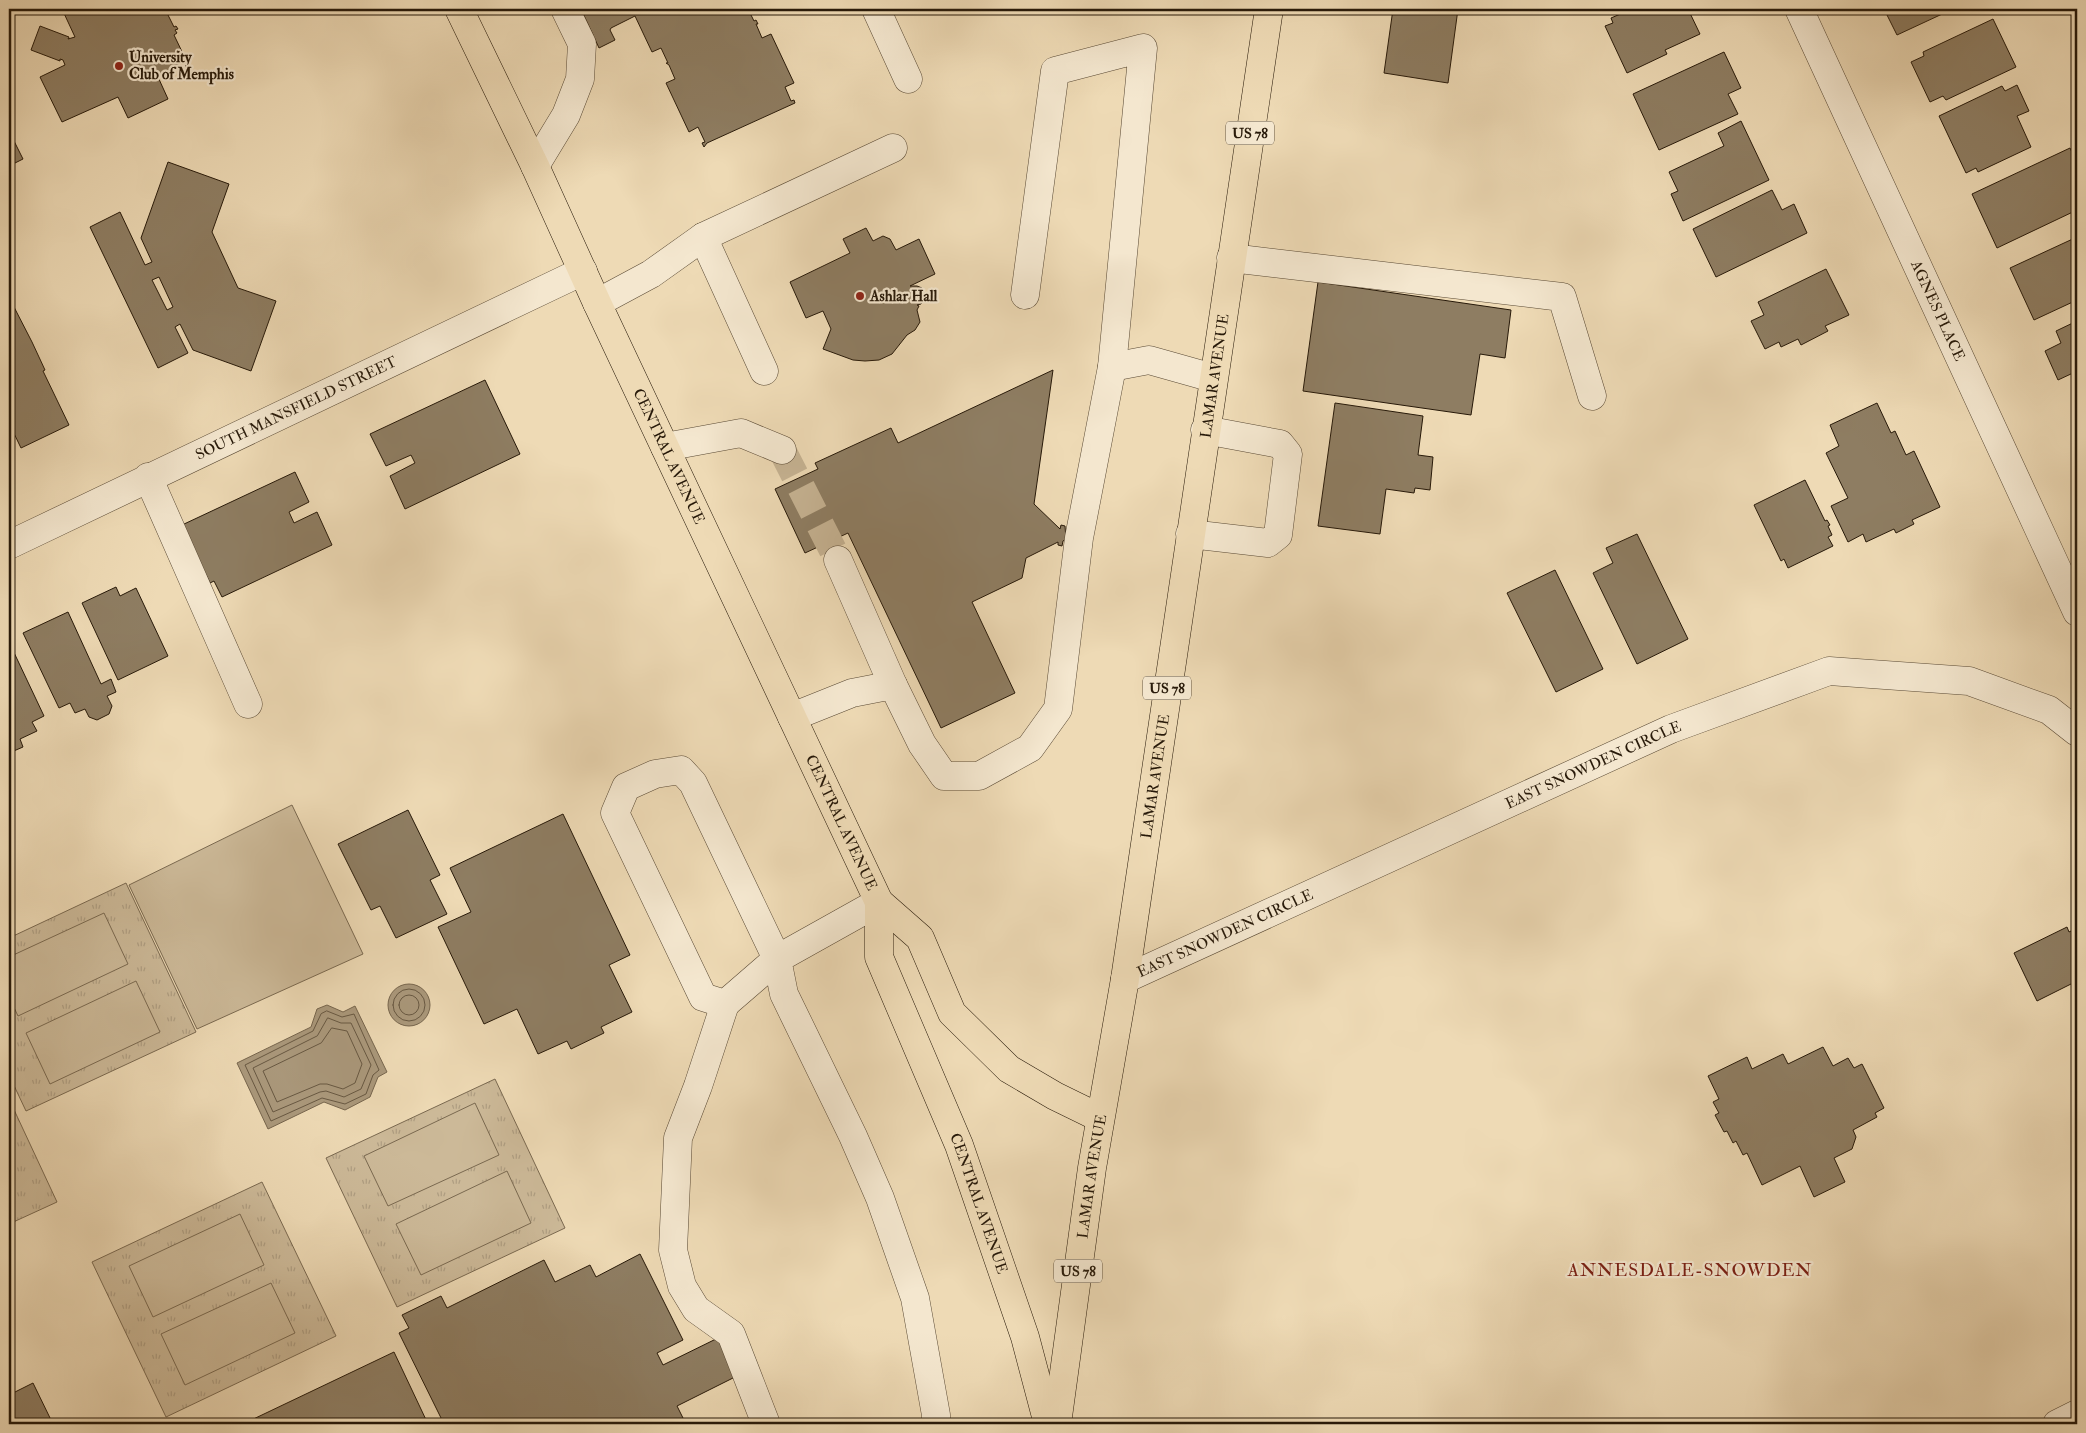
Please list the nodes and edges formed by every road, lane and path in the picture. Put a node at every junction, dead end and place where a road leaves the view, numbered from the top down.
1 (459, 9) edge
2 (565, 9) edge
3 (876, 9) edge
4 (1269, 9) edge
5 (1799, 9) edge
6 (908, 79) dead end
7 (893, 148) dead end
8 (535, 166) junction
9 (704, 237) junction
10 (1231, 258) junction
11 (583, 271) junction
12 (1025, 295) dead end
13 (597, 302) junction
14 (1112, 367) junction
15 (764, 371) dead end
16 (1213, 378) junction
17 (1592, 396) dead end
18 (1205, 430) junction
19 (665, 448) junction
20 (782, 450) tunnel mouth
21 (148, 477) junction
22 (1190, 534) junction
23 (9, 545) edge
24 (838, 560) tunnel mouth
25 (2077, 612) edge
26 (893, 684) junction
27 (248, 704) dead end
28 (792, 717) junction
29 (2077, 732) edge
30 (879, 902) junction
31 (777, 959) junction
32 (1125, 979) junction
33 (724, 1004) junction
34 (1100, 1118) junction
35 (2077, 1414) edge
36 (766, 1424) edge
37 (936, 1424) edge
38 (1048, 1424) edge
39 (1058, 1424) edge
40 (2057, 1424) edge

1 - 8 main road, CENTRAL AVENUE
2 - 8 street
3 - 6 street
4 - 10 main road, LAMAR AVENUE / US 78
5 - 25 street, AGNES PLACE
7 - 9 street
8 - 11 main road, CENTRAL AVENUE
9 - 13 street
9 - 15 street
10 - 16 main road, LAMAR AVENUE / US 78
10 - 17 street
11 - 13 main road, CENTRAL AVENUE
11 - 21 street, SOUTH MANSFIELD STREET
12 - 14 street
13 - 19 main road, CENTRAL AVENUE
14 - 16 street
14 - 26 street
16 - 18 main road, LAMAR AVENUE / US 78
18 - 22 main road, LAMAR AVENUE / US 78
18 - 22 street
19 - 20 street
19 - 28 main road, CENTRAL AVENUE
21 - 23 street, SOUTH MANSFIELD STREET
21 - 27 street
22 - 32 main road, LAMAR AVENUE / US 78
24 - 26 street
26 - 28 street
28 - 30 main road, CENTRAL AVENUE
29 - 32 street, EAST SNOWDEN CIRCLE
30 - 31 street
30 - 34 main road, CENTRAL AVENUE
30 - 38 main road, CENTRAL AVENUE
31 - 33 street
31 - 33 street
31 - 37 street
32 - 34 main road, LAMAR AVENUE / US 78
33 - 36 street
34 - 39 main road, LAMAR AVENUE / US 78
35 - 40 street

